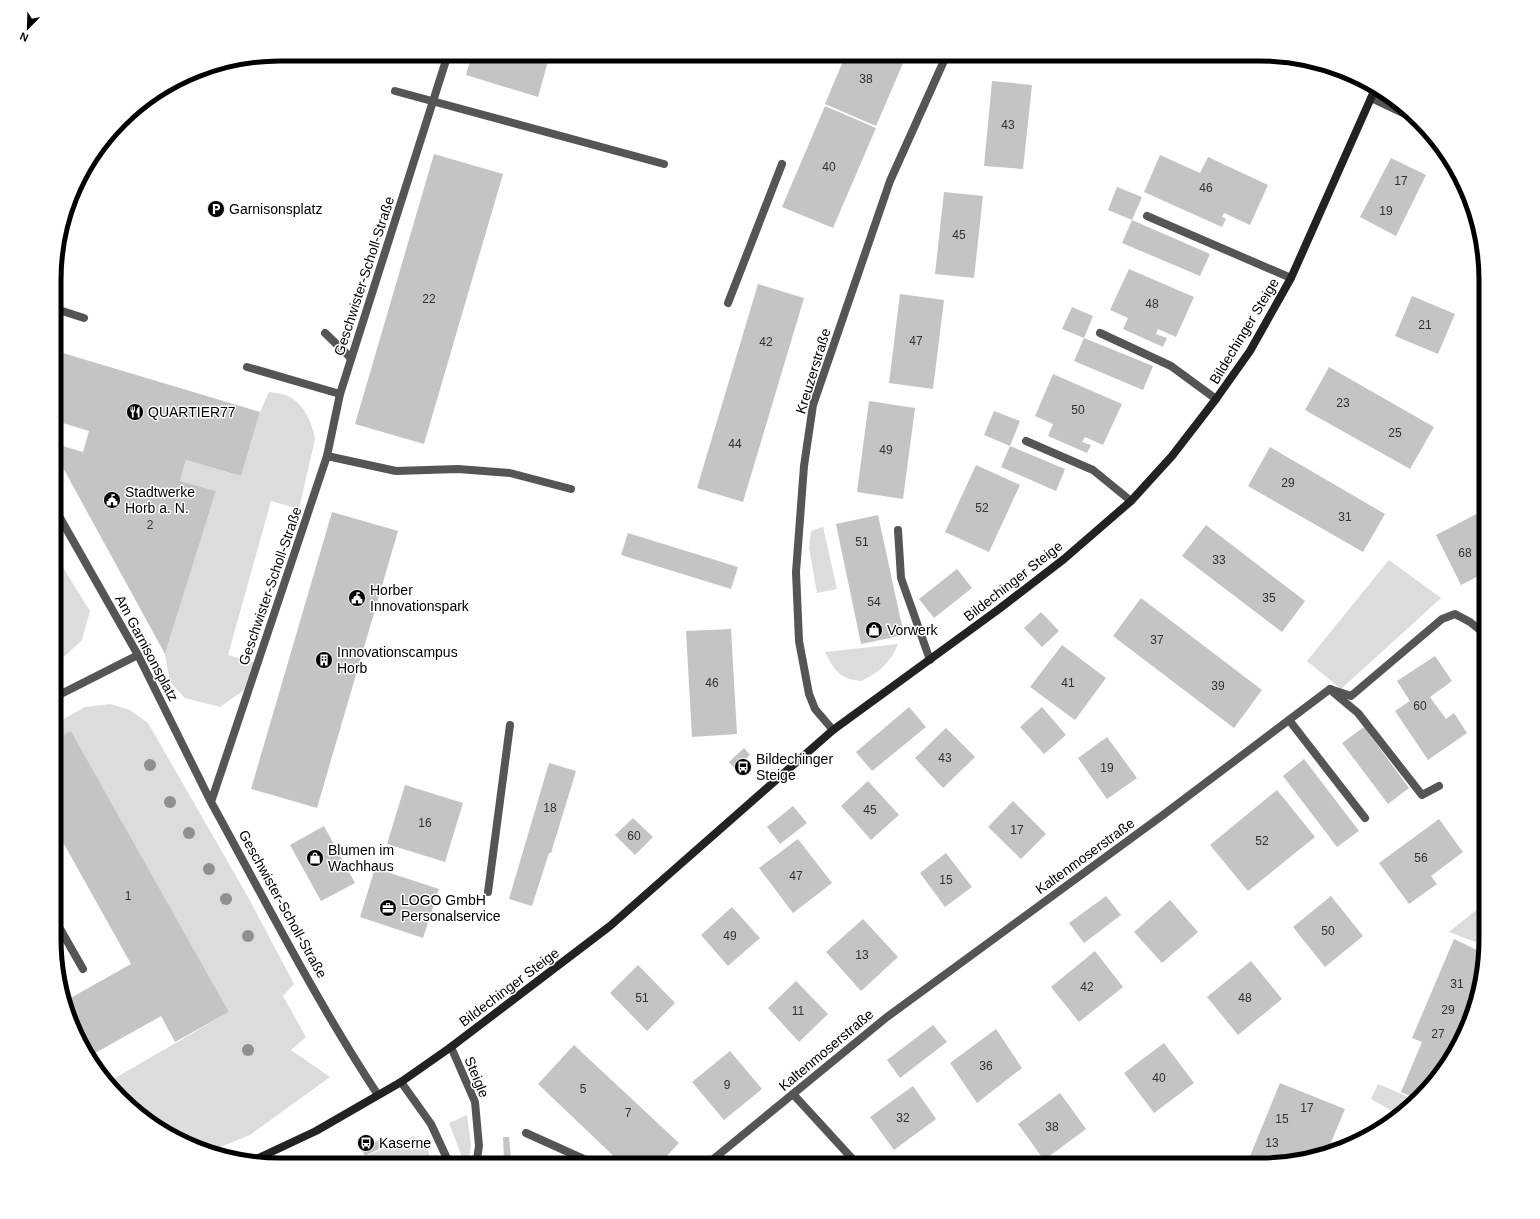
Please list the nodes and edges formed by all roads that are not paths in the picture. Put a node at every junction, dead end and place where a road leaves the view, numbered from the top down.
1 (446, 61) edge
2 (944, 61) edge
3 (395, 91) dead end
4 (1373, 93) edge
5 (1371, 98) junction
6 (433, 102) junction
7 (1400, 112) edge
8 (664, 164) dead end
9 (782, 164) dead end
10 (1147, 216) dead end
11 (1291, 278) junction
12 (728, 303) dead end
13 (61, 311) edge
14 (84, 318) dead end
15 (1100, 333) dead end
16 (326, 334) dead end
17 (351, 358) junction
18 (247, 367) dead end
19 (340, 394) junction
20 (1216, 399) junction
21 (1026, 441) dead end
22 (327, 456) junction
23 (571, 489) dead end
24 (1131, 501) junction
25 (61, 520) edge
26 (898, 530) dead end
27 (1479, 629) edge
28 (138, 655) junction
29 (930, 660) junction
30 (1330, 689) junction
31 (61, 695) edge
32 (1289, 720) junction
33 (510, 725) dead end
34 (833, 730) junction
35 (1439, 786) dead end
36 (211, 802) junction
37 (1365, 818) dead end
38 (488, 892) dead end
39 (61, 930) edge
40 (83, 969) dead end
41 (451, 1047) junction
42 (401, 1082) junction
43 (793, 1094) junction
44 (378, 1095) junction
45 (526, 1133) dead end
46 (260, 1157) edge
47 (447, 1158) edge
48 (477, 1158) edge
49 (581, 1158) edge
50 (715, 1158) edge
51 (852, 1158) edge

1 - 6 street, Geschwister-Scholl-Straße
2 - 34 street, Kreuzerstraße
3 - 6 street
4 - 5 street, Bildechinger Steige
5 - 7 street
5 - 11 street, Bildechinger Steige
6 - 8 street
6 - 17 street, Geschwister-Scholl-Straße
9 - 12 street
10 - 11 street
11 - 20 street, Bildechinger Steige
13 - 14 street
15 - 20 street
16 - 17 street
17 - 19 street, Geschwister-Scholl-Straße
18 - 19 street
19 - 22 street, Geschwister-Scholl-Straße
20 - 24 street, Bildechinger Steige
21 - 24 street
22 - 23 street
22 - 36 street, Geschwister-Scholl-Straße
24 - 29 street, Bildechinger Steige
25 - 28 street, Am Garnisonsplatz
26 - 29 street
27 - 30 street
28 - 31 street
28 - 36 street, Am Garnisonsplatz
29 - 34 street, Bildechinger Steige
30 - 32 street, Kaltenmoserstraße
30 - 35 street
32 - 37 street
32 - 43 street, Kaltenmoserstraße
33 - 38 street
34 - 41 street, Bildechinger Steige
36 - 44 street, Geschwister-Scholl-Straße
39 - 40 street
41 - 42 street, Bildechinger Steige
41 - 48 street, Steigle
42 - 44 street, Bildechinger Steige
42 - 47 street
43 - 50 street, Kaltenmoserstraße
43 - 51 street
44 - 46 street, Bildechinger Steige
45 - 49 street

